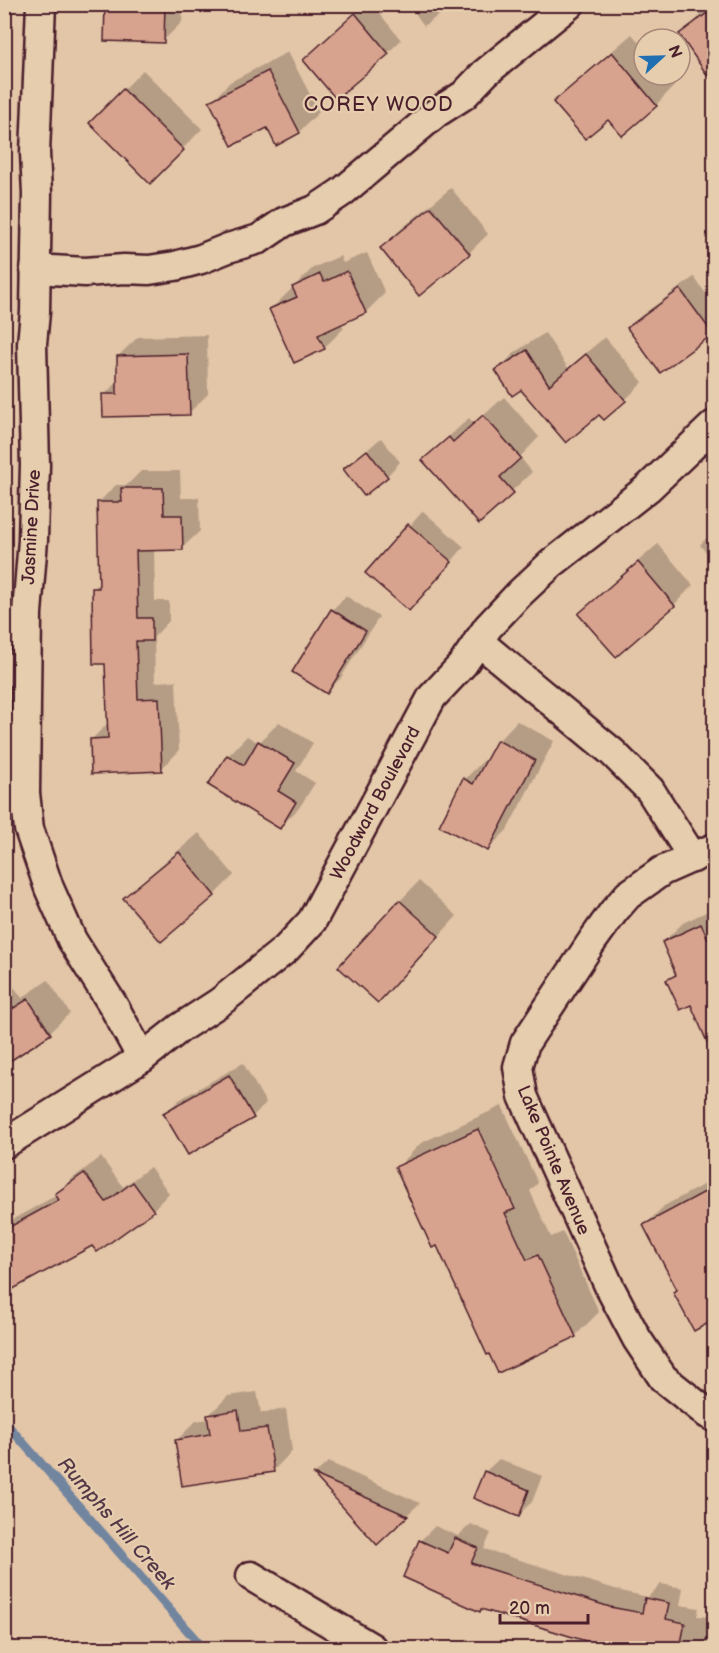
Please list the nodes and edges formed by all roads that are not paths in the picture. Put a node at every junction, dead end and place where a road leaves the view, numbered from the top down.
1 (41, 4) edge
2 (570, 4) edge
3 (35, 268) junction
4 (714, 425) edge
5 (478, 641) junction
6 (704, 853) edge
7 (142, 1058) junction
8 (4, 1144) edge
9 (714, 1417) edge
10 (251, 1576) dead end
11 (372, 1648) edge

1 - 3 street, Jasmine Drive
2 - 3 street
3 - 7 street, Jasmine Drive
4 - 5 street, Woodward Boulevard
5 - 6 street, Lake Pointe Avenue
5 - 7 street, Woodward Boulevard
6 - 9 street, Lake Pointe Avenue
7 - 8 street, Woodward Boulevard
10 - 11 street

